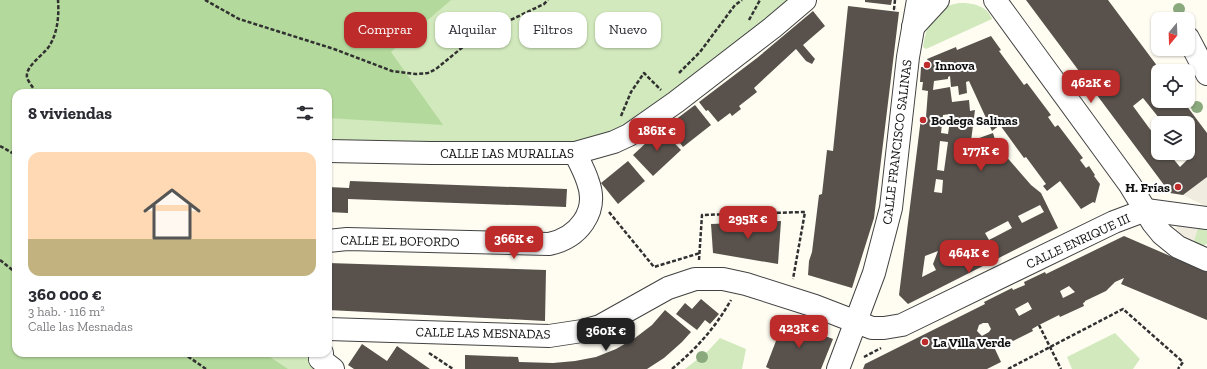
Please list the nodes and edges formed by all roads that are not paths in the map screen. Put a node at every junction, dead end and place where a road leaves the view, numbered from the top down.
1 (804, 0) edge
2 (918, 0) edge
3 (938, 0) edge
4 (982, 0) edge
5 (995, 0) edge
6 (1007, 18) junction
7 (913, 27) junction
8 (1195, 51) edge
9 (1207, 74) edge
10 (332, 151) edge
11 (576, 153) junction
12 (1146, 210) junction
13 (1207, 218) edge
14 (332, 241) edge
15 (1207, 260) edge
16 (857, 321) junction
17 (332, 331) edge
18 (838, 369) edge

1 - 11 street, CALLE LAS MURALLAS
2 - 7 street, CALLE FRANCISCO SALINAS
3 - 7 street
4 - 6 street
5 - 6 street
6 - 12 street
7 - 16 street, CALLE FRANCISCO SALINAS
8 - 9 street
10 - 11 street, CALLE LAS MURALLAS
11 - 14 street, CALLE EL BOFORDO
12 - 13 street
12 - 15 street
12 - 16 street, CALLE ENRIQUE III
16 - 17 street, CALLE LAS MESNADAS
16 - 18 street, CALLE FRANCISCO SALINAS

